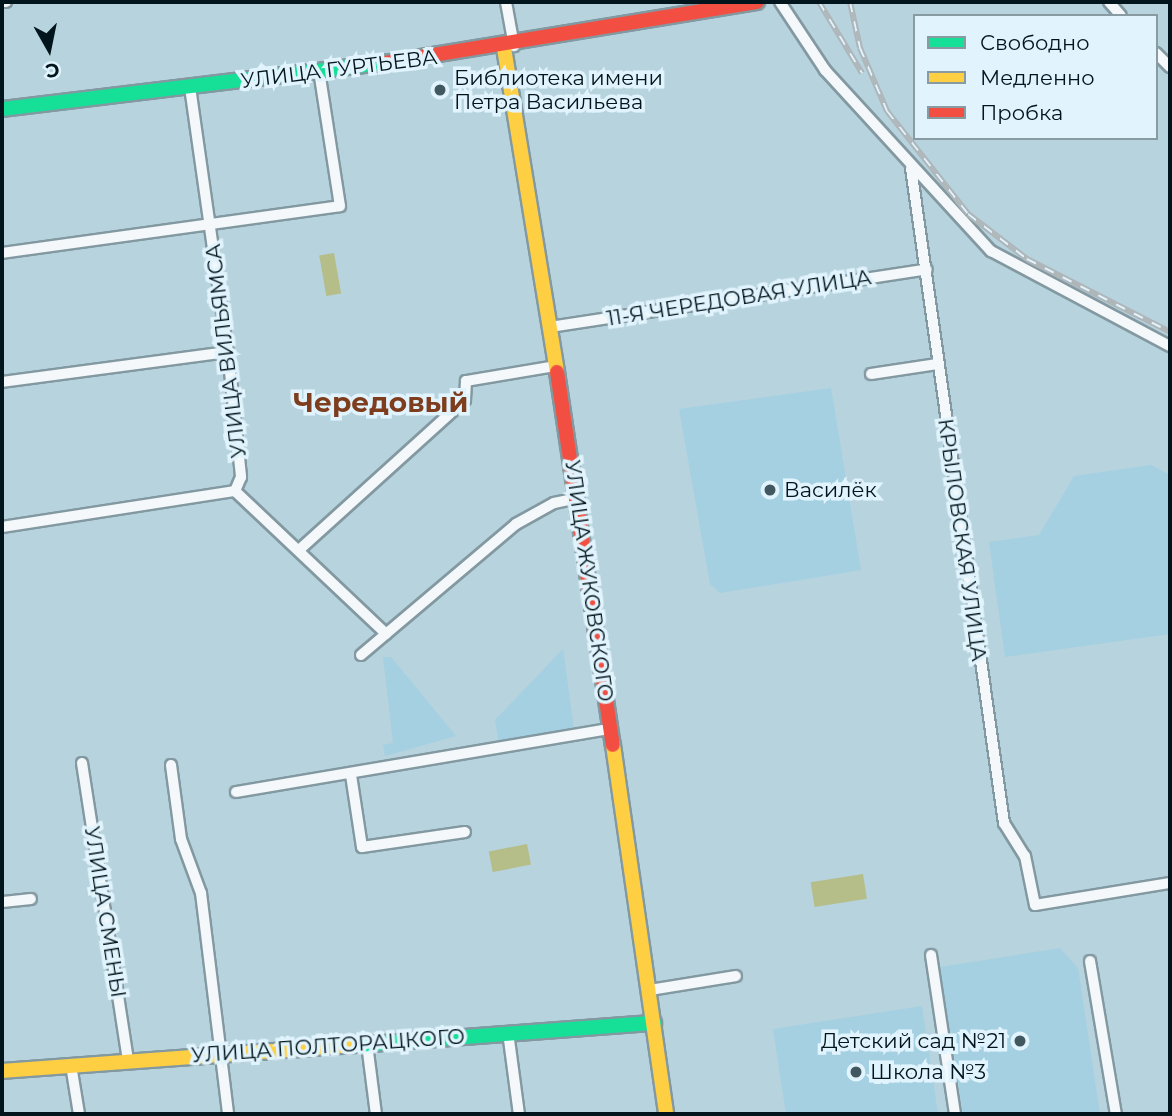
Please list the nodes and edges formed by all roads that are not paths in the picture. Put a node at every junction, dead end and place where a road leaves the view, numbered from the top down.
1 (506, 2) edge
2 (757, 2) edge
3 (780, 2) edge
4 (509, 47) junction
5 (319, 71) junction
6 (190, 87) junction
7 (2, 109) edge
8 (911, 168) junction
9 (211, 226) junction
10 (2, 253) edge
11 (927, 269) junction
12 (550, 327) junction
13 (1170, 346) edge
14 (228, 352) junction
15 (937, 364) junction
16 (556, 366) junction
17 (871, 374) dead end
18 (2, 383) edge
19 (235, 491) junction
20 (578, 498) junction
21 (2, 527) edge
22 (299, 550) junction
23 (386, 634) junction
24 (360, 655) dead end
25 (610, 729) junction
26 (82, 764) dead end
27 (171, 765) dead end
28 (351, 775) junction
29 (236, 792) dead end
30 (465, 832) dead end
31 (1170, 884) edge
32 (31, 899) dead end
33 (2, 902) edge
34 (931, 955) dead end
35 (1090, 961) dead end
36 (736, 976) dead end
37 (650, 990) junction
38 (654, 1023) junction
39 (508, 1032) junction
40 (367, 1044) junction
41 (217, 1054) junction
42 (128, 1061) junction
43 (71, 1065) junction
44 (2, 1071) edge
45 (79, 1114) edge
46 (228, 1114) edge
47 (376, 1114) edge
48 (519, 1114) edge
49 (666, 1114) edge
50 (955, 1114) edge
51 (1116, 1114) edge

1 - 4 street, УЛИЦА ЖУКОВСКОГО
2 - 4 street, УЛИЦА ГУРТЬЕВА
3 - 8 street
4 - 5 street, УЛИЦА ГУРТЬЕВА
4 - 12 street, УЛИЦА ЖУКОВСКОГО
5 - 6 street, УЛИЦА ГУРТЬЕВА
5 - 9 street
6 - 7 street, УЛИЦА ГУРТЬЕВА
6 - 9 street, УЛИЦА ВИЛЬЯМСА
8 - 11 street, КРЫЛОВСКАЯ УЛИЦА
8 - 13 street
9 - 10 street
9 - 14 street, УЛИЦА ВИЛЬЯМСА
11 - 12 street, 11-Я ЧЕРЕДОВАЯ УЛИЦА
11 - 15 street, КРЫЛОВСКАЯ УЛИЦА
12 - 16 street, УЛИЦА ЖУКОВСКОГО
14 - 18 street
14 - 19 street, УЛИЦА ВИЛЬЯМСА
15 - 17 street
15 - 31 street, КРЫЛОВСКАЯ УЛИЦА
16 - 20 street, УЛИЦА ЖУКОВСКОГО
16 - 22 street
19 - 21 street
19 - 22 street
20 - 23 street
20 - 25 street, УЛИЦА ЖУКОВСКОГО
22 - 23 street
23 - 24 street
25 - 28 street
25 - 37 street, УЛИЦА ЖУКОВСКОГО
26 - 42 street, УЛИЦА СМЕНЫ
27 - 41 street
28 - 29 street
28 - 30 street
32 - 33 street
34 - 50 street
35 - 51 street
36 - 37 street
37 - 38 street, УЛИЦА ЖУКОВСКОГО
38 - 39 street, УЛИЦА ПОЛТОРАЦКОГО
38 - 49 street, УЛИЦА ЖУКОВСКОГО
39 - 40 street, УЛИЦА ПОЛТОРАЦКОГО
39 - 48 street
40 - 41 street, УЛИЦА ПОЛТОРАЦКОГО
40 - 47 street
41 - 42 street, УЛИЦА ПОЛТОРАЦКОГО
41 - 46 street
42 - 43 street, УЛИЦА ПОЛТОРАЦКОГО
43 - 44 street, УЛИЦА ПОЛТОРАЦКОГО
43 - 45 street

